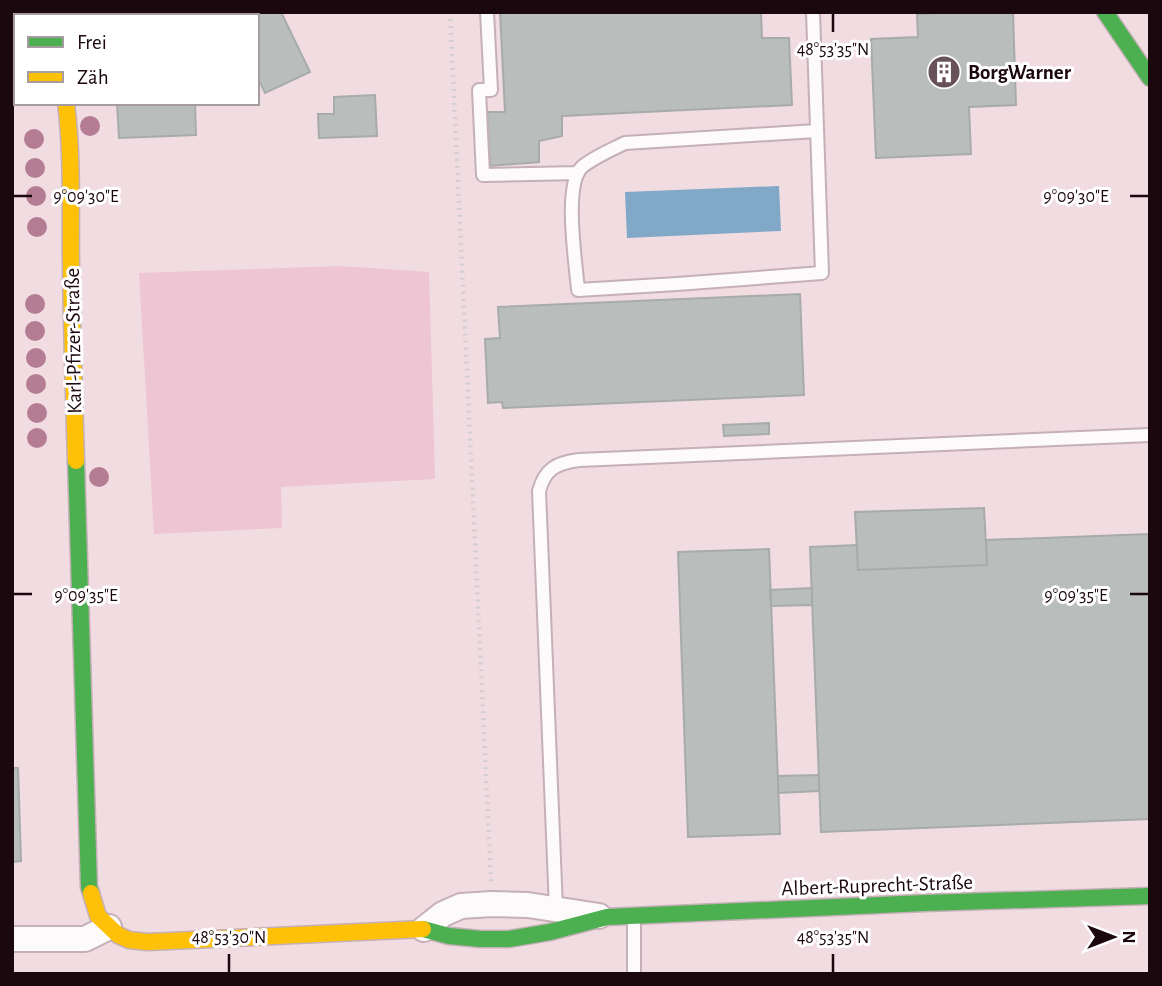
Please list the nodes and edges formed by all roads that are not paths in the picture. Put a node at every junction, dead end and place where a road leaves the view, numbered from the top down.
1 (488, 12) edge
2 (814, 12) edge
3 (1105, 12) edge
4 (1150, 78) edge
5 (66, 105) edge
6 (816, 131) junction
7 (579, 173) junction
8 (1150, 435) edge
9 (1150, 896) edge
10 (556, 909) junction
11 (634, 916) junction
12 (607, 917) junction
13 (109, 927) junction
14 (424, 929) junction
15 (12, 939) edge
16 (634, 974) edge

1 - 7 lane
2 - 6 lane
3 - 4 street
5 - 13 street, Karl-Pfizer-Straße
6 - 7 lane
6 - 7 lane
8 - 10 lane
9 - 11 street, Albert-Ruprecht-Straße
10 - 12 street
10 - 14 street
11 - 12 street, Albert-Ruprecht-Straße
11 - 16 lane
12 - 14 street, Albert-Ruprecht-Straße
13 - 14 street, Albert-Ruprecht-Straße
13 - 15 street

